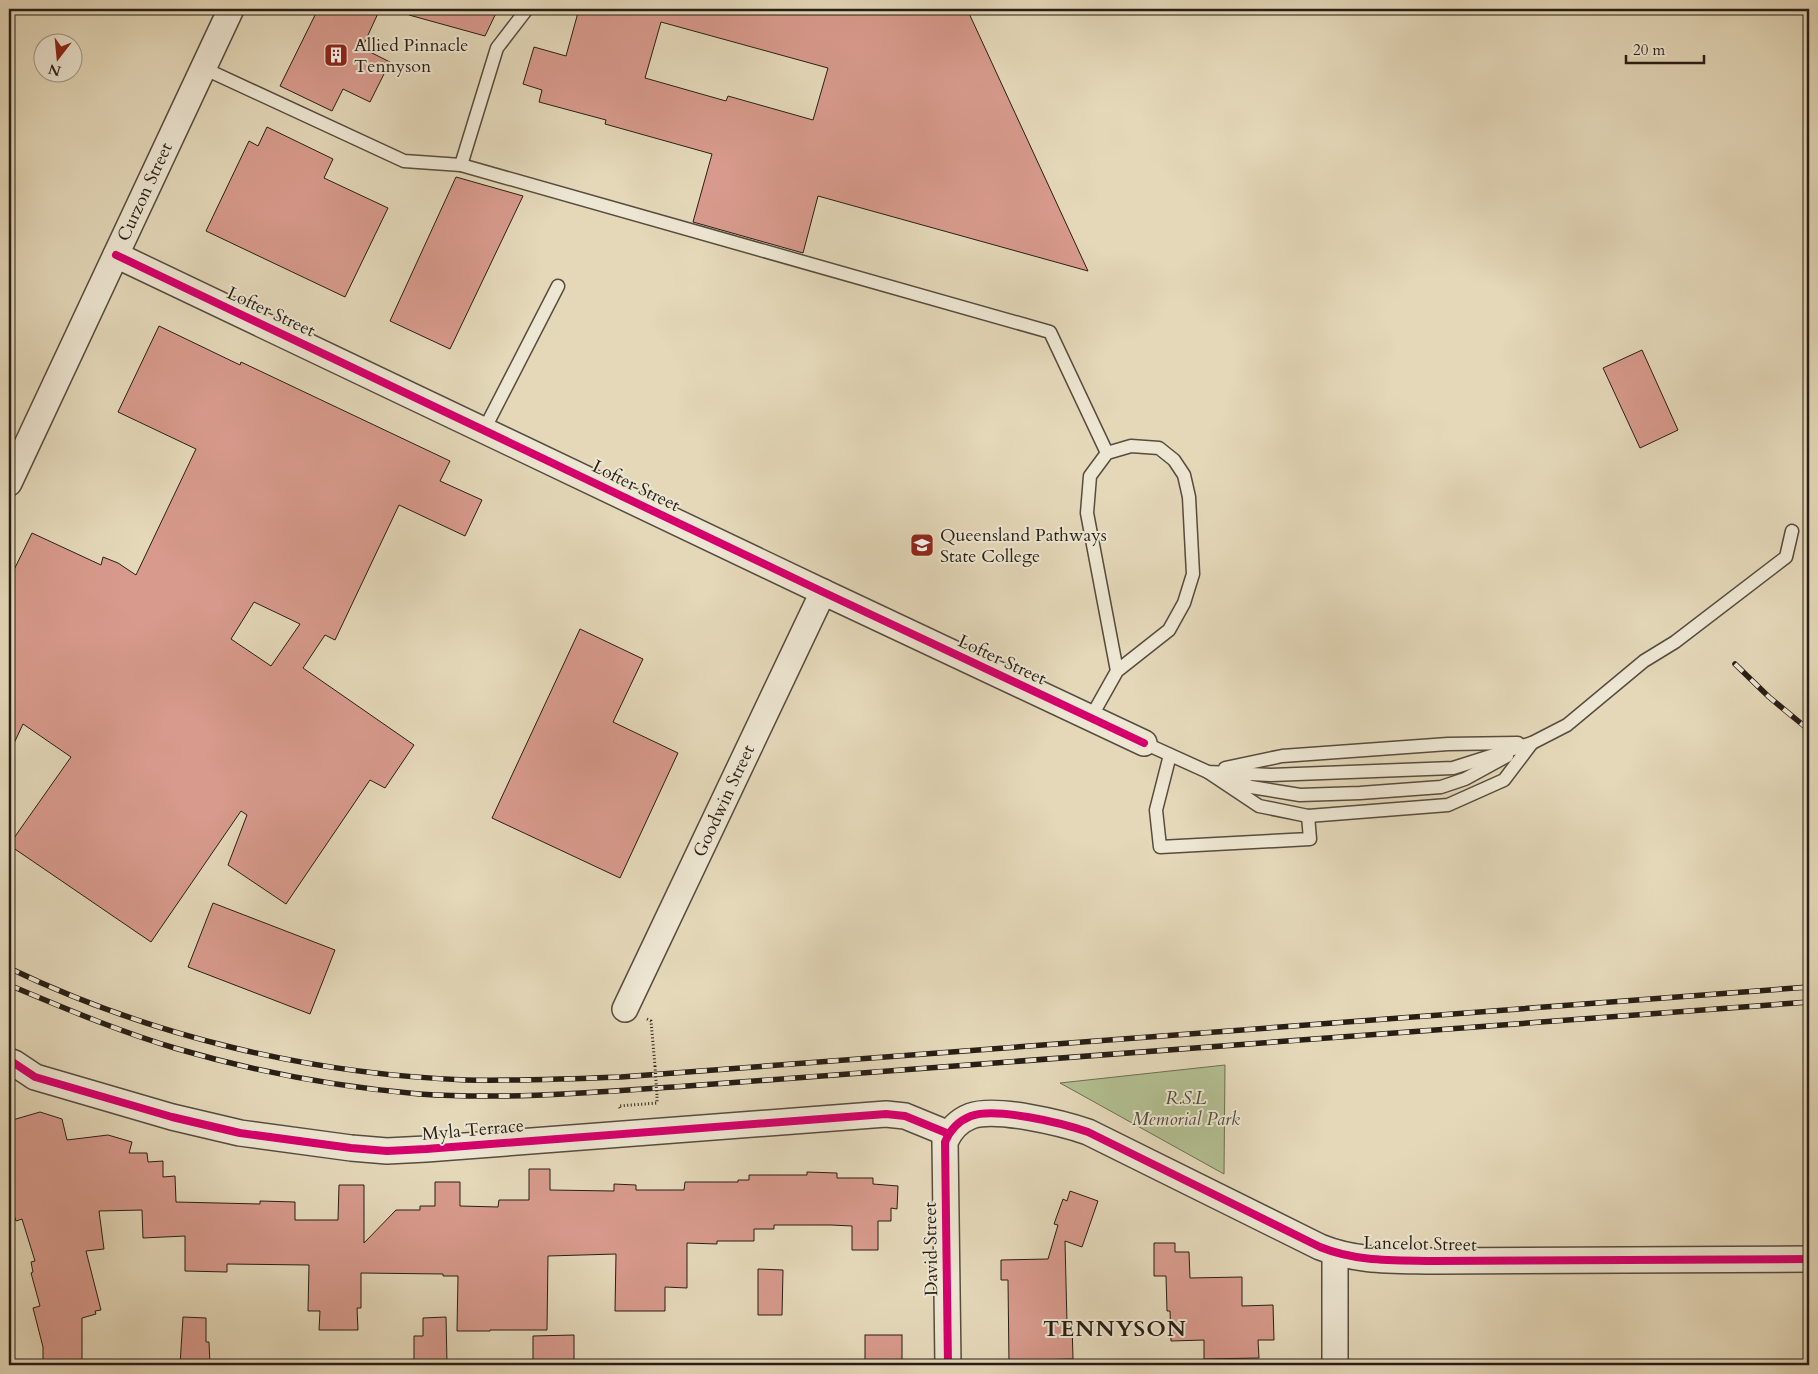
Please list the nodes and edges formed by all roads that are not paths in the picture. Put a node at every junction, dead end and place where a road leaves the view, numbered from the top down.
1 (230, 9) edge
2 (527, 9) edge
3 (203, 68) junction
4 (461, 165) junction
5 (116, 255) junction
6 (558, 286) dead end
7 (484, 430) junction
8 (1107, 453) junction
9 (9, 483) edge
10 (1792, 531) dead end
11 (823, 592) junction
12 (1117, 671) junction
13 (1090, 719) junction
14 (1144, 743) joint
15 (1532, 743) junction
16 (1170, 755) junction
17 (1208, 772) junction
18 (1308, 816) junction
19 (625, 1009) dead end
20 (9, 1061) edge
21 (949, 1134) junction
22 (1335, 1253) junction
23 (1809, 1259) edge
24 (948, 1365) edge
25 (1334, 1365) edge

1 - 3 street, Curzon Street
2 - 4 lane
3 - 4 lane
3 - 5 street, Curzon Street
4 - 8 lane
5 - 7 street, Lofter Street
5 - 9 street, Curzon Street
6 - 7 lane
7 - 11 street, Lofter Street
8 - 12 lane
8 - 12 lane
10 - 15 lane
11 - 13 street, Lofter Street
11 - 19 street, Goodwin Street
12 - 13 lane
13 - 14 street, Lofter Street
14 - 16 lane
15 - 17 lane
15 - 17 lane
15 - 17 lane
15 - 18 lane
16 - 17 lane
16 - 18 lane
17 - 18 lane
20 - 21 street, Myla Terrace
21 - 22 street, Lancelot Street
21 - 24 street, David Street
22 - 23 street, Lancelot Street
22 - 25 street

